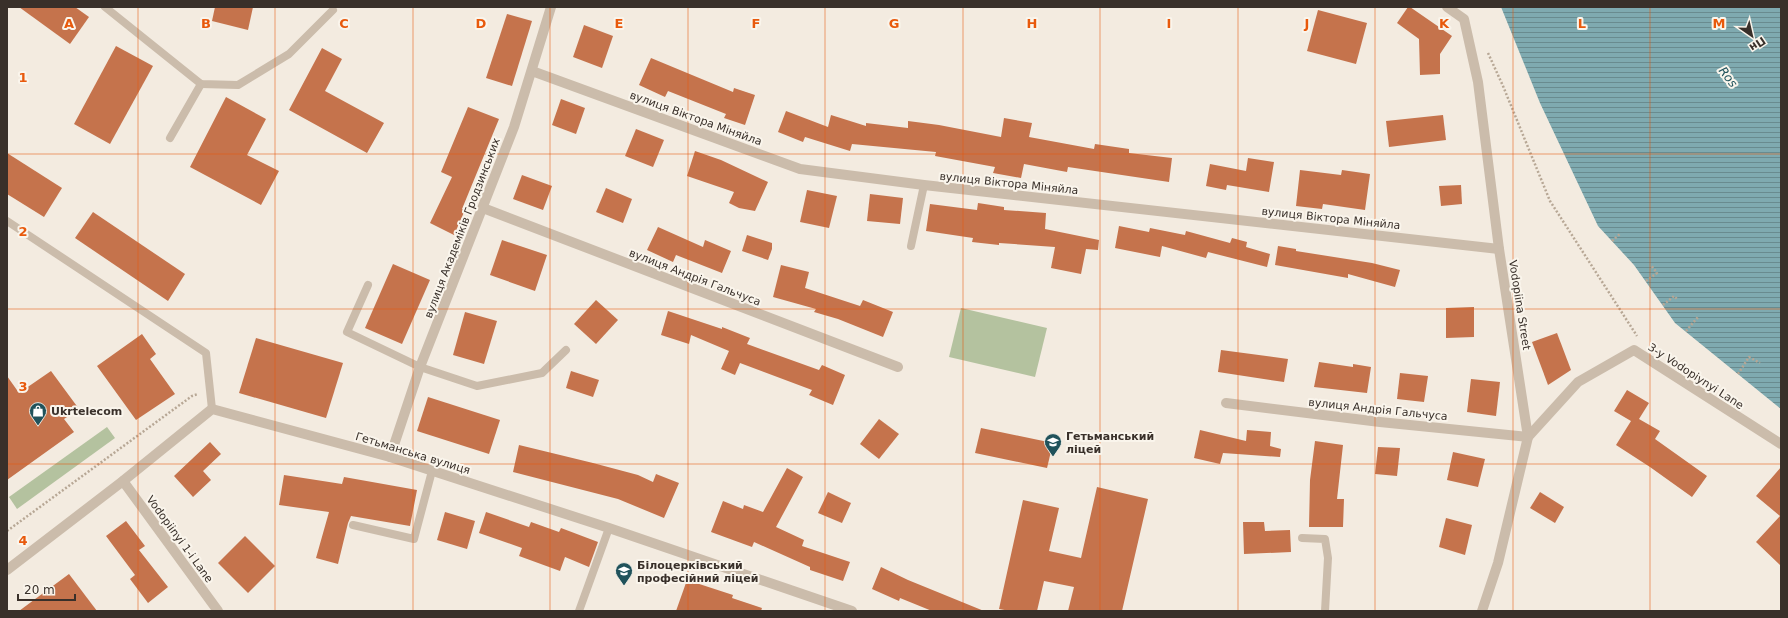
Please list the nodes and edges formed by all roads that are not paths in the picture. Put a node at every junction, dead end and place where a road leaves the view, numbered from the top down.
1 (105, 7) edge
2 (551, 7) edge
3 (1446, 7) edge
4 (1460, 7) edge
5 (333, 10) dead end
6 (1464, 19) junction
7 (532, 71) junction
8 (201, 84) junction
9 (170, 138) dead end
10 (924, 185) junction
11 (483, 208) junction
12 (7, 221) edge
13 (911, 246) dead end
14 (1499, 249) junction
15 (368, 285) dead end
16 (566, 350) dead end
17 (420, 367) junction
18 (898, 367) dead end
19 (1226, 403) dead end
20 (212, 409) junction
21 (1528, 437) junction
22 (1781, 444) edge
23 (390, 457) junction
24 (432, 471) junction
25 (123, 481) junction
26 (353, 525) dead end
27 (609, 528) junction
28 (1302, 538) dead end
29 (7, 570) edge
30 (218, 611) edge
31 (579, 611) edge
32 (852, 611) edge
33 (1325, 611) edge
34 (1482, 611) edge

1 - 8 lane
2 - 7 street, вулиця Академіків Гродзинських
3 - 6 street
4 - 6 street, Vodopiina Street
5 - 8 lane
6 - 14 street, Vodopiina Street
7 - 10 street, вулиця Віктора Міняйла
7 - 11 street, вулиця Академіків Гродзинських
8 - 9 lane
10 - 13 lane
10 - 14 street, вулиця Віктора Міняйла
11 - 17 street, вулиця Академіків Гродзинських
11 - 18 street, вулиця Андрія Гальчуса
12 - 20 lane
14 - 21 street, Vodopiina Street
15 - 17 lane
16 - 17 lane
17 - 23 street, вулиця Академіків Гродзинських
19 - 21 street, вулиця Андрія Гальчуса
20 - 23 street, Гетьманська вулиця
20 - 25 street
21 - 22 street, 3-y Vodopiynyi Lane
21 - 34 street, Vodopiina Street
23 - 24 street, Гетьманська вулиця
24 - 26 lane
24 - 27 street, Гетьманська вулиця
25 - 29 street
25 - 30 street, Vodopiinyi 1-i Lane
27 - 31 lane
27 - 32 street, Гетьманська вулиця
28 - 33 lane

